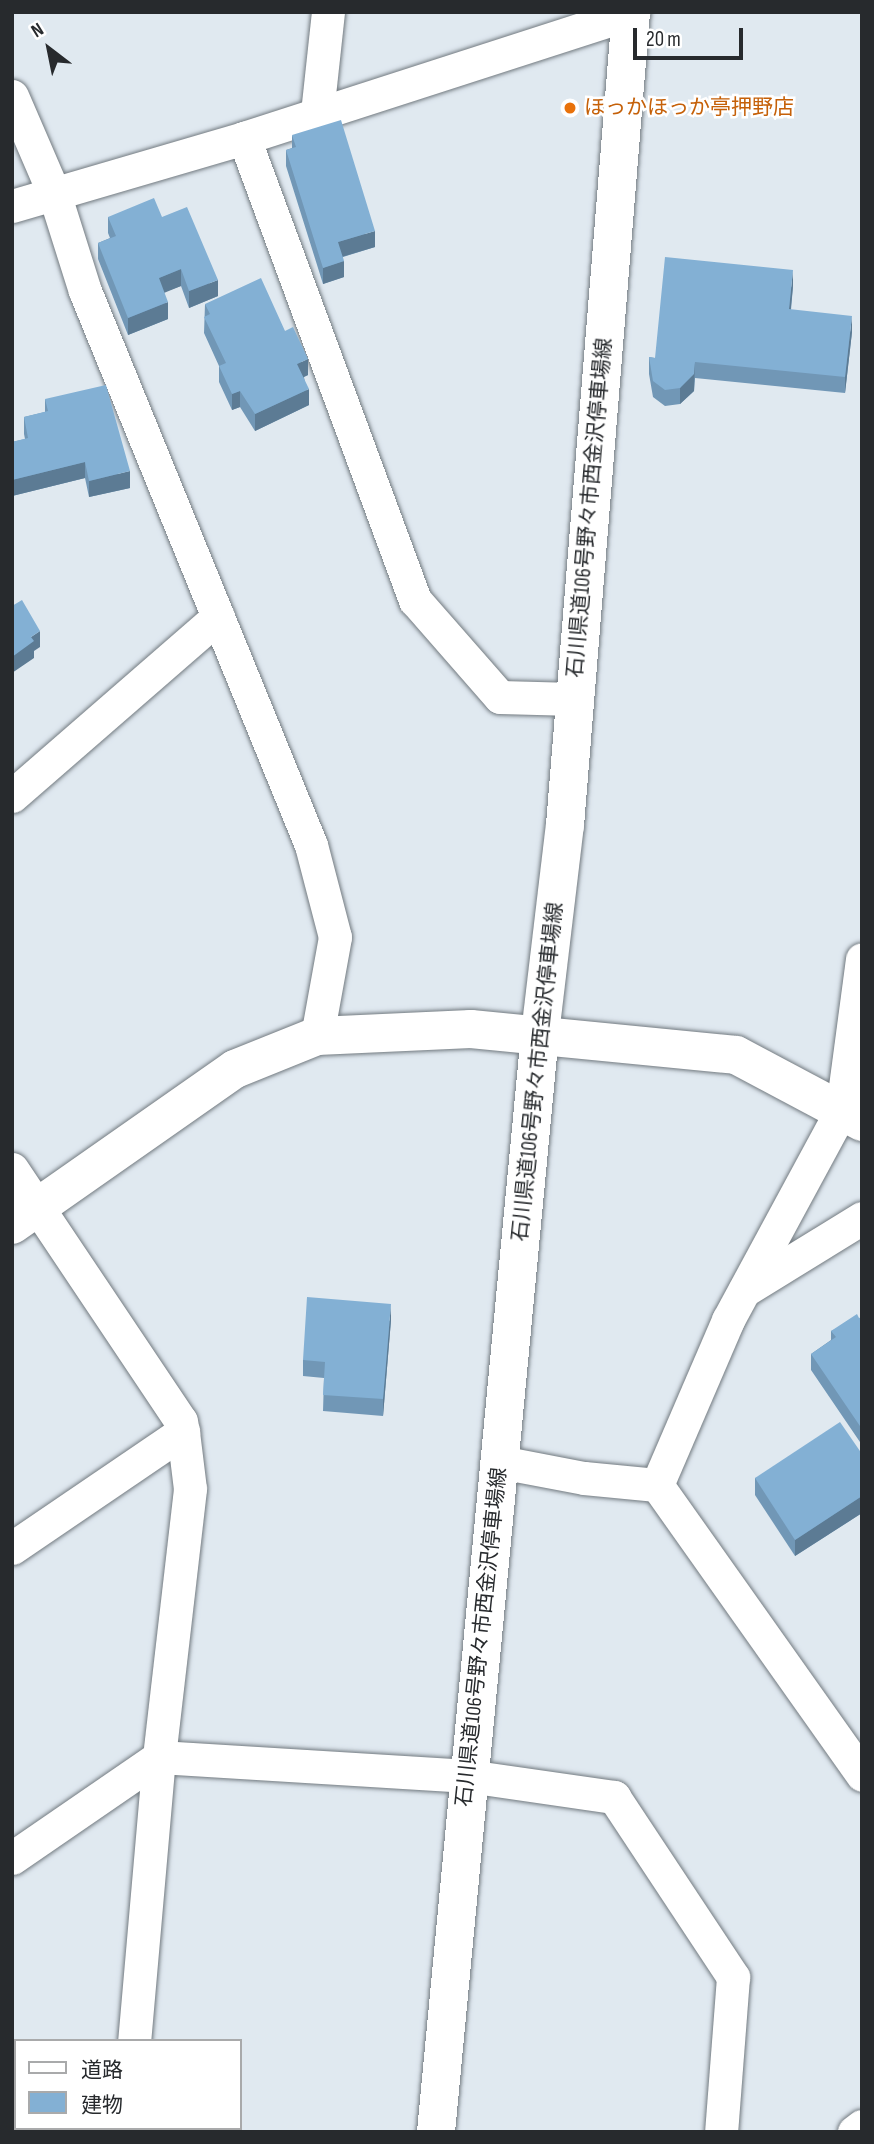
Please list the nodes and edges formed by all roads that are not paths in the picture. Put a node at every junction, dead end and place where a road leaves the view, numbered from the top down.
1 (328, 12) edge
2 (632, 12) edge
3 (12, 96) edge
4 (317, 113) junction
5 (244, 138) junction
6 (55, 196) junction
7 (12, 206) edge
8 (218, 617) junction
9 (574, 699) junction
10 (12, 796) edge
11 (861, 950) edge
12 (540, 1034) junction
13 (317, 1036) junction
14 (852, 1115) edge
15 (12, 1169) edge
16 (26, 1215) edge
17 (862, 1218) edge
18 (744, 1291) junction
19 (183, 1432) junction
20 (500, 1462) junction
21 (657, 1485) junction
22 (12, 1548) edge
23 (159, 1757) junction
24 (862, 1775) edge
25 (468, 1776) junction
26 (12, 1858) edge
27 (134, 2039) edge
28 (862, 2126) edge
29 (436, 2132) edge
30 (721, 2132) edge
31 (854, 2132) edge

1 - 4 street
2 - 4 street
2 - 9 main road, 石川県道106号野々市西金沢停車場線
3 - 6 street
4 - 5 street
5 - 6 street
5 - 9 street
6 - 7 street
6 - 8 street
8 - 10 street
8 - 13 street
9 - 12 main road, 石川県道106号野々市西金沢停車場線
11 - 14 street
12 - 13 main road
12 - 14 main road
12 - 20 main road, 石川県道106号野々市西金沢停車場線
13 - 16 main road
14 - 18 street
15 - 16 street
16 - 19 street
17 - 18 street
18 - 21 street
19 - 22 street
19 - 23 street
20 - 21 street
20 - 25 main road, 石川県道106号野々市西金沢停車場線
21 - 24 street
23 - 25 street
23 - 26 street
23 - 27 street
25 - 29 main road, 石川県道106号野々市西金沢停車場線
25 - 30 street
28 - 31 street

